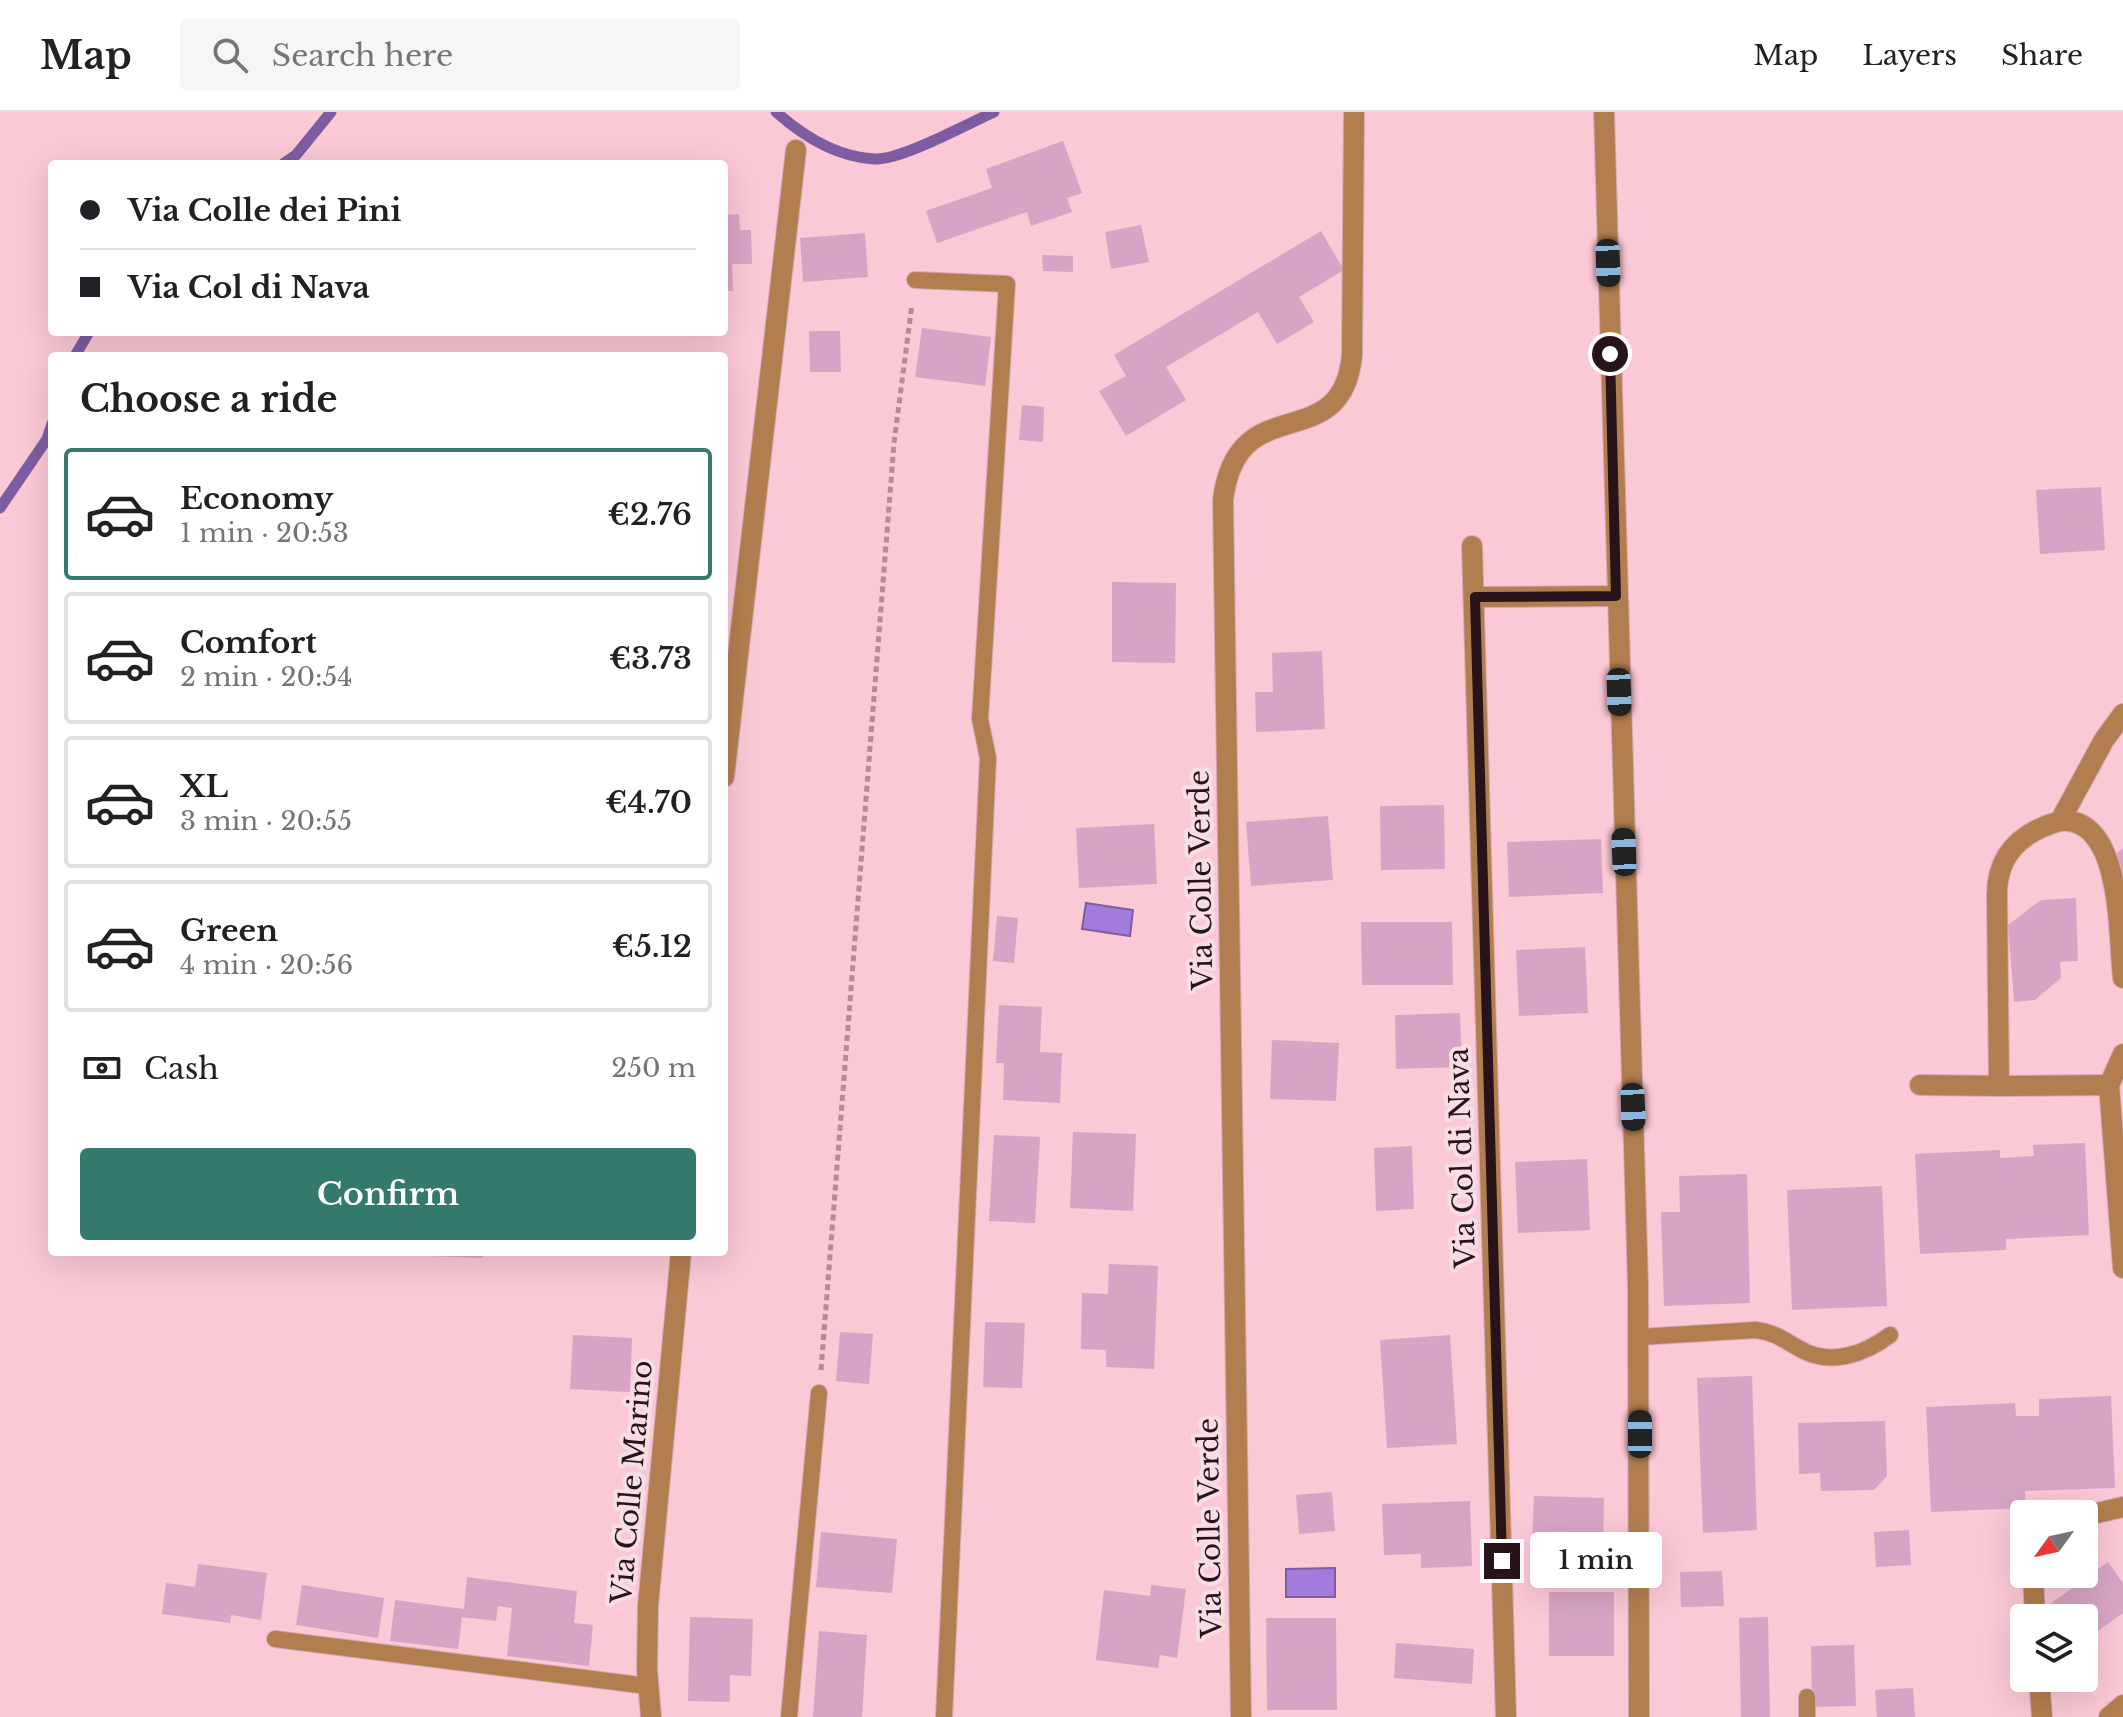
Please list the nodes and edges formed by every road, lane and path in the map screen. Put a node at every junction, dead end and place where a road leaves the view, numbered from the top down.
1 (1354, 112) edge
2 (1604, 112) edge
3 (796, 150) dead end
4 (915, 280) joint
5 (1472, 546) dead end
6 (1616, 596) junction
7 (1475, 597) junction
8 (2123, 714) edge
9 (728, 742) edge
10 (2060, 821) junction
11 (2123, 978) edge
12 (2123, 1054) edge
13 (1920, 1085) dead end
14 (2109, 1085) junction
15 (1999, 1086) junction
16 (681, 1256) edge
17 (2123, 1261) edge
18 (2123, 1268) edge
19 (1890, 1335) dead end
20 (1639, 1337) junction
21 (819, 1393) joint
22 (2123, 1507) edge
23 (2098, 1513) edge
24 (275, 1639) dead end
25 (647, 1686) junction
26 (2040, 1692) edge
27 (1807, 1697) dead end
28 (2123, 1705) edge
29 (651, 1717) edge
30 (789, 1717) edge
31 (944, 1717) edge
32 (1241, 1717) edge
33 (1506, 1717) edge
34 (1639, 1717) edge
35 (1807, 1717) edge
36 (2042, 1717) edge
37 (2109, 1717) edge

1 - 32 street, Via Colle Verde
2 - 6 street
3 - 9 street
4 - 21 path
4 - 31 lane
5 - 7 street, Via Col di Nava
6 - 7 street
6 - 20 street
7 - 33 street, Via Col di Nava
8 - 10 street
10 - 11 street
10 - 15 street
12 - 14 street
13 - 15 street
14 - 15 street
14 - 17 street
16 - 25 street, Via Colle Marino
17 - 18 street
19 - 20 lane
20 - 34 street
21 - 30 lane
22 - 23 street
24 - 25 lane
25 - 29 street, Via Colle Marino
26 - 36 street
27 - 35 lane
28 - 37 street

